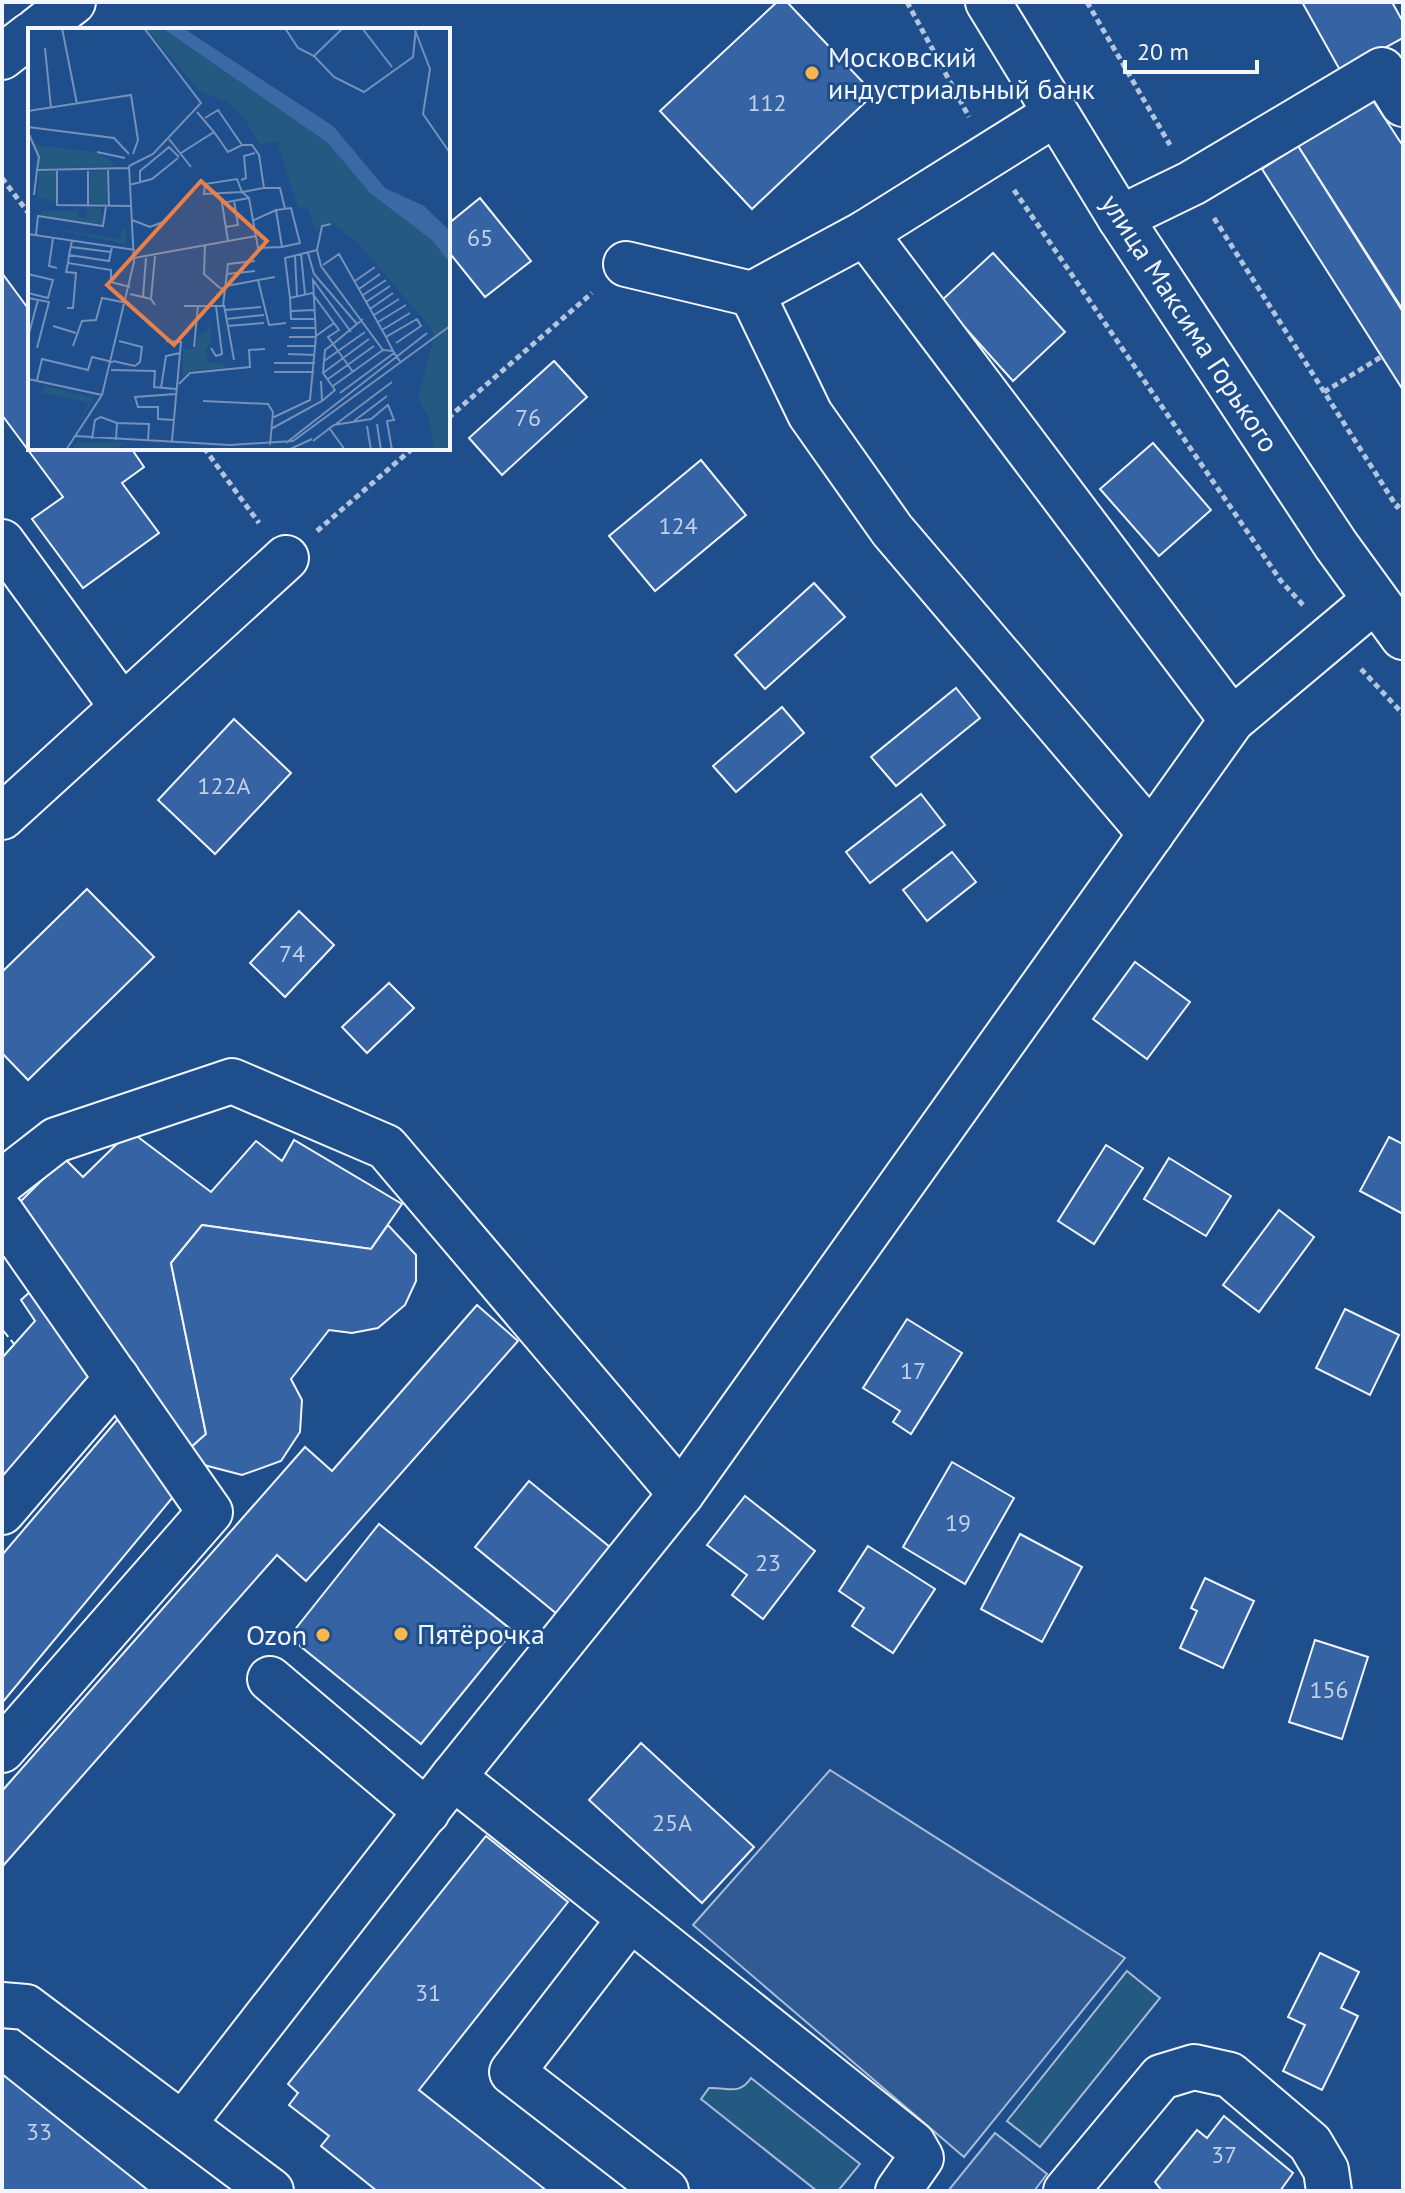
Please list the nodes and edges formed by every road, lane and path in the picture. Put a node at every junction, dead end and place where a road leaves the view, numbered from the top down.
1 (73, 2) edge
2 (907, 2) edge
3 (988, 2) edge
4 (1087, 2) edge
5 (40, 28) edge
6 (28, 37) edge
7 (2, 57) edge
8 (1403, 104) edge
9 (1055, 114) junction
10 (989, 155) junction
11 (2, 178) edge
12 (1192, 183) junction
13 (28, 212) edge
14 (1120, 218) junction
15 (865, 233) junction
16 (626, 264) joint
17 (752, 294) junction
18 (1381, 357) dead end
19 (1324, 393) junction
20 (450, 416) edge
21 (205, 450) edge
22 (411, 450) edge
23 (1403, 500) edge
24 (2, 542) edge
25 (286, 558) junction
26 (1375, 600) junction
27 (1330, 636) junction
28 (1403, 637) edge
29 (121, 705) junction
30 (1403, 714) edge
31 (1232, 720) junction
32 (2, 817) edge
33 (1151, 834) junction
34 (2, 1182) edge
35 (6, 1232) edge
36 (117, 1378) junction
37 (681, 1494) junction
38 (2, 1512) edge
39 (270, 1679) dead end
40 (2, 1750) edge
41 (453, 1777) junction
42 (427, 1812) junction
43 (630, 1919) junction
44 (2, 2005) edge
45 (183, 2124) junction
46 (271, 2191) edge
47 (666, 2191) edge
48 (898, 2191) edge
49 (1066, 2191) edge
50 (1329, 2191) edge

1 - 5 street
2 - 10 path
3 - 9 street, улица Максима Горького
4 - 12 path
6 - 7 street
8 - 12 street
9 - 10 street
9 - 14 street, улица Максима Горького
10 - 15 street
10 - 27 path
11 - 13 path
12 - 14 street
12 - 19 path
14 - 26 street, улица Максима Горького
15 - 17 street
15 - 31 street
16 - 17 street
16 - 20 path
17 - 33 street
18 - 19 path
19 - 23 path
21 - 25 path
22 - 25 path
24 - 29 street
25 - 29 street
26 - 27 street
26 - 28 street, улица Максима Горького
27 - 30 path
27 - 31 street
29 - 32 street
31 - 33 street
33 - 37 street
34 - 37 street
35 - 36 street
36 - 38 street
36 - 40 street
37 - 41 street
39 - 42 street
41 - 42 street
41 - 43 street
42 - 45 street
43 - 47 street
43 - 48 street
44 - 45 street
45 - 46 street
49 - 50 street

